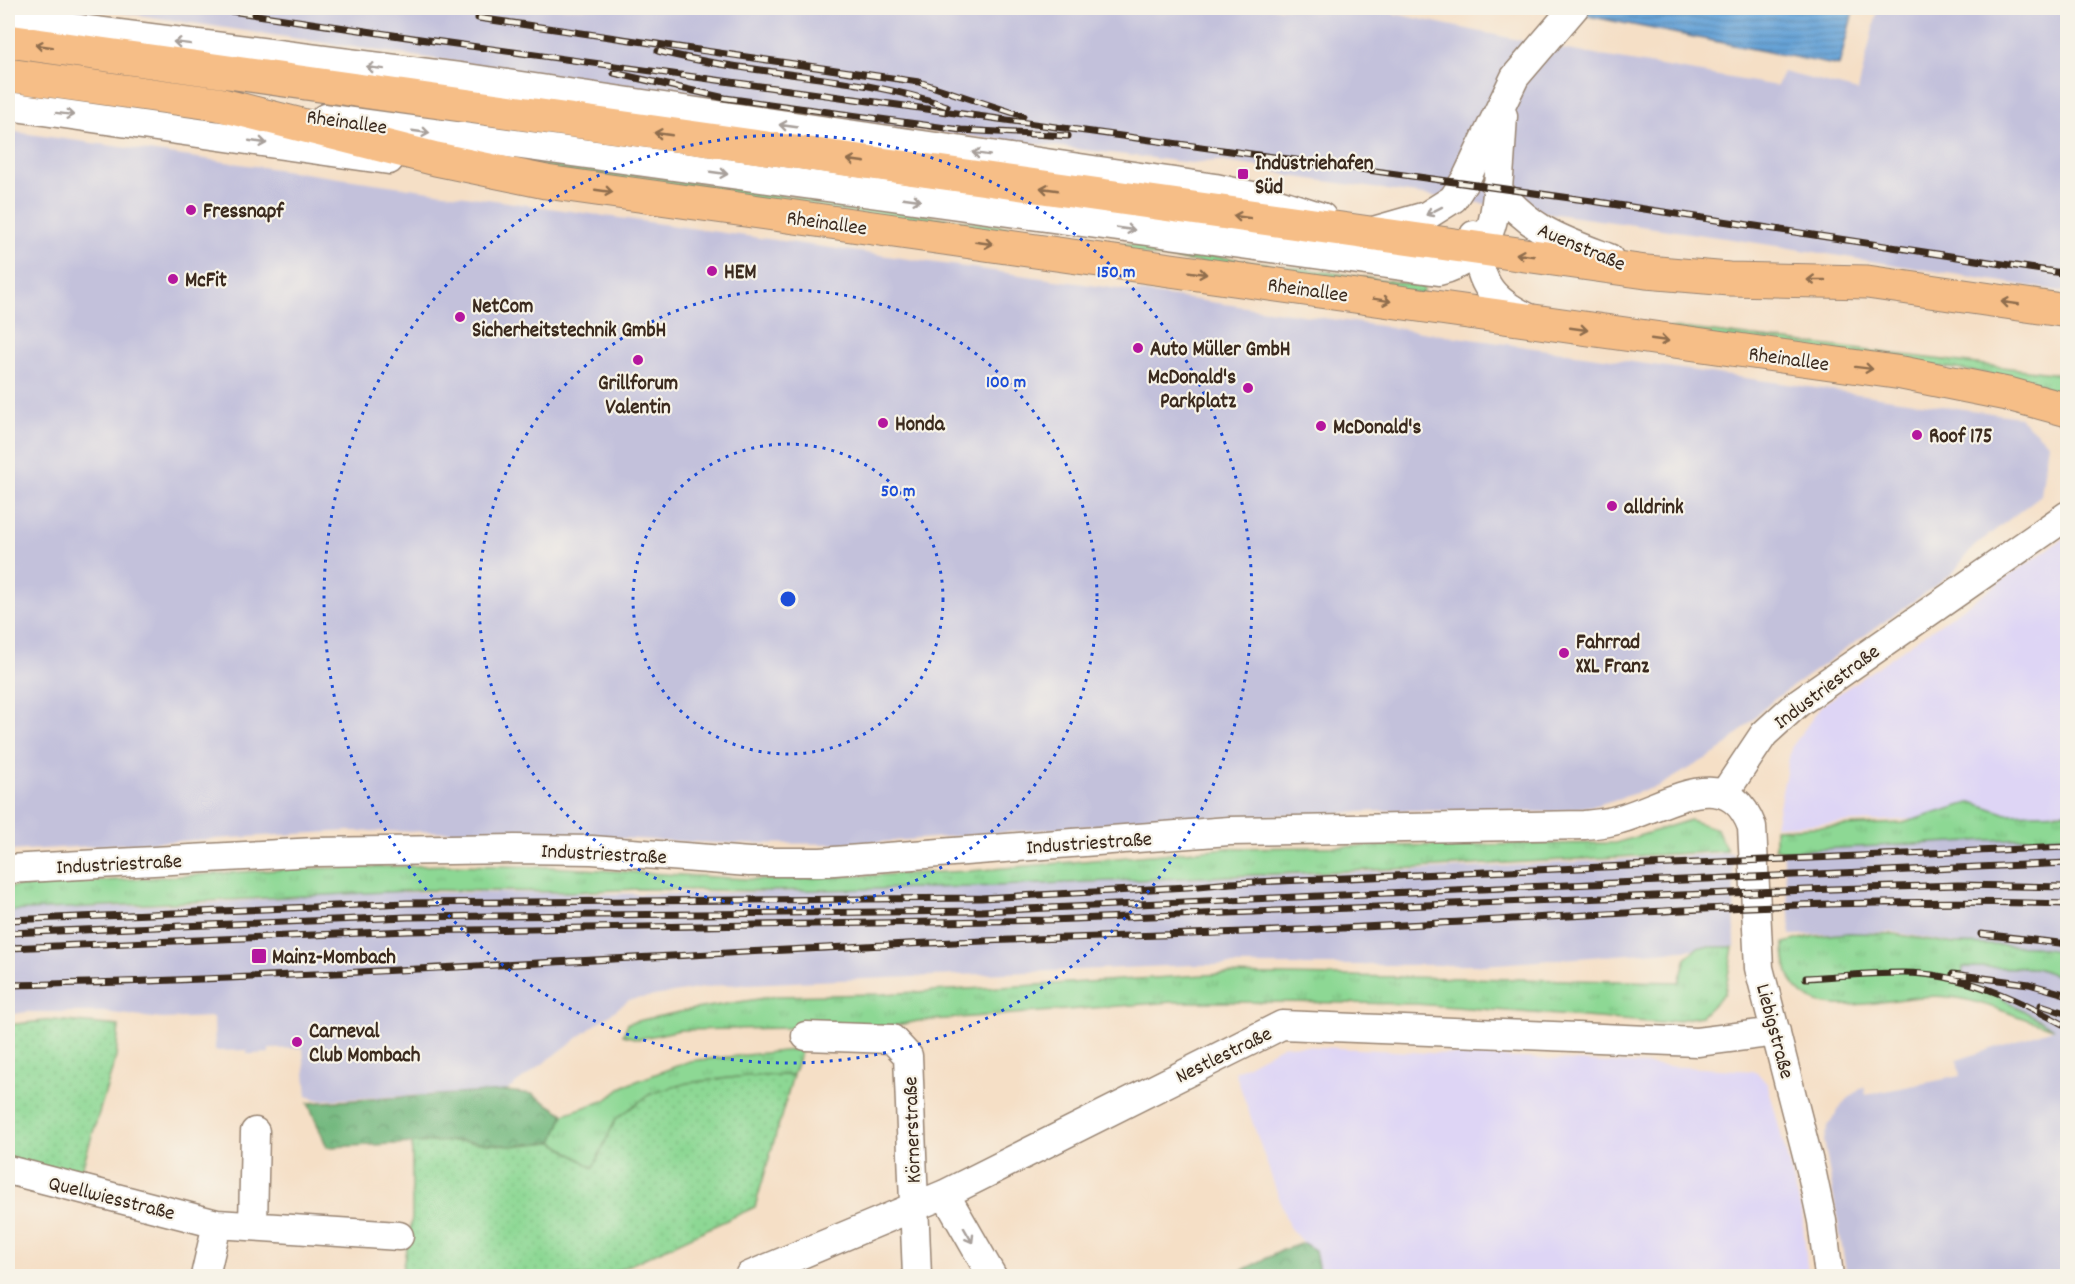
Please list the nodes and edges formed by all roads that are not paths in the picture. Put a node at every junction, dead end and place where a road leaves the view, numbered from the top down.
1 (1565, 18) edge
2 (8, 20) edge
3 (8, 41) edge
4 (8, 75) edge
5 (1506, 96) junction
6 (409, 98) junction
7 (218, 104) junction
8 (641, 105) junction
9 (8, 106) edge
10 (1480, 149) junction
11 (546, 182) junction
12 (1496, 188) junction
13 (1362, 234) junction
14 (1476, 249) junction
15 (1646, 273) junction
16 (2067, 311) edge
17 (1540, 323) junction
18 (2066, 411) edge
19 (2066, 515) edge
20 (1724, 794) junction
21 (8, 869) edge
22 (1776, 1032) junction
23 (806, 1036) dead end
24 (255, 1132) dead end
25 (8, 1170) edge
26 (945, 1194) junction
27 (915, 1208) junction
28 (217, 1224) junction
29 (254, 1225) junction
30 (399, 1236) dead end
31 (205, 1276) edge
32 (749, 1276) edge
33 (917, 1276) edge
34 (992, 1276) edge
35 (1829, 1276) edge

1 - 5 street
8 -> 2 street, Rheinallee
6 -> 3 main road, Rheinallee
4 - 7 main road, Rheinallee
5 - 10 street
5 - 12 street
6 - 8 street, Rheinallee
13 -> 6 main road, Rheinallee
7 - 11 main road, Rheinallee
7 -> 14 street, Rheinallee
13 -> 8 street, Rheinallee
9 -> 11 street, Rheinallee
10 -> 13 street
10 - 14 street
11 -> 17 main road, Rheinallee
12 - 14 street
12 - 15 street, Auenstraße
13 - 14 main road, Rheinallee
15 -> 14 main road, Rheinallee
14 - 17 street
16 -> 15 main road, Rheinallee
17 -> 18 main road, Rheinallee
19 - 20 street, Industriestraße
20 - 21 street, Industriestraße
20 - 22 street, Liebigstraße
22 - 26 street, Nestlestraße
22 - 35 street, Liebigstraße
23 - 27 street, Körnerstraße
24 - 29 street
25 - 28 street, Quellwiesstraße
26 - 27 street, Nestlestraße
26 -> 34 street
27 - 32 street, Nestlestraße
27 - 33 street, Körnerstraße
28 - 29 street, Quellwiesstraße
28 - 31 street
29 - 30 street, Quellwiesstraße

